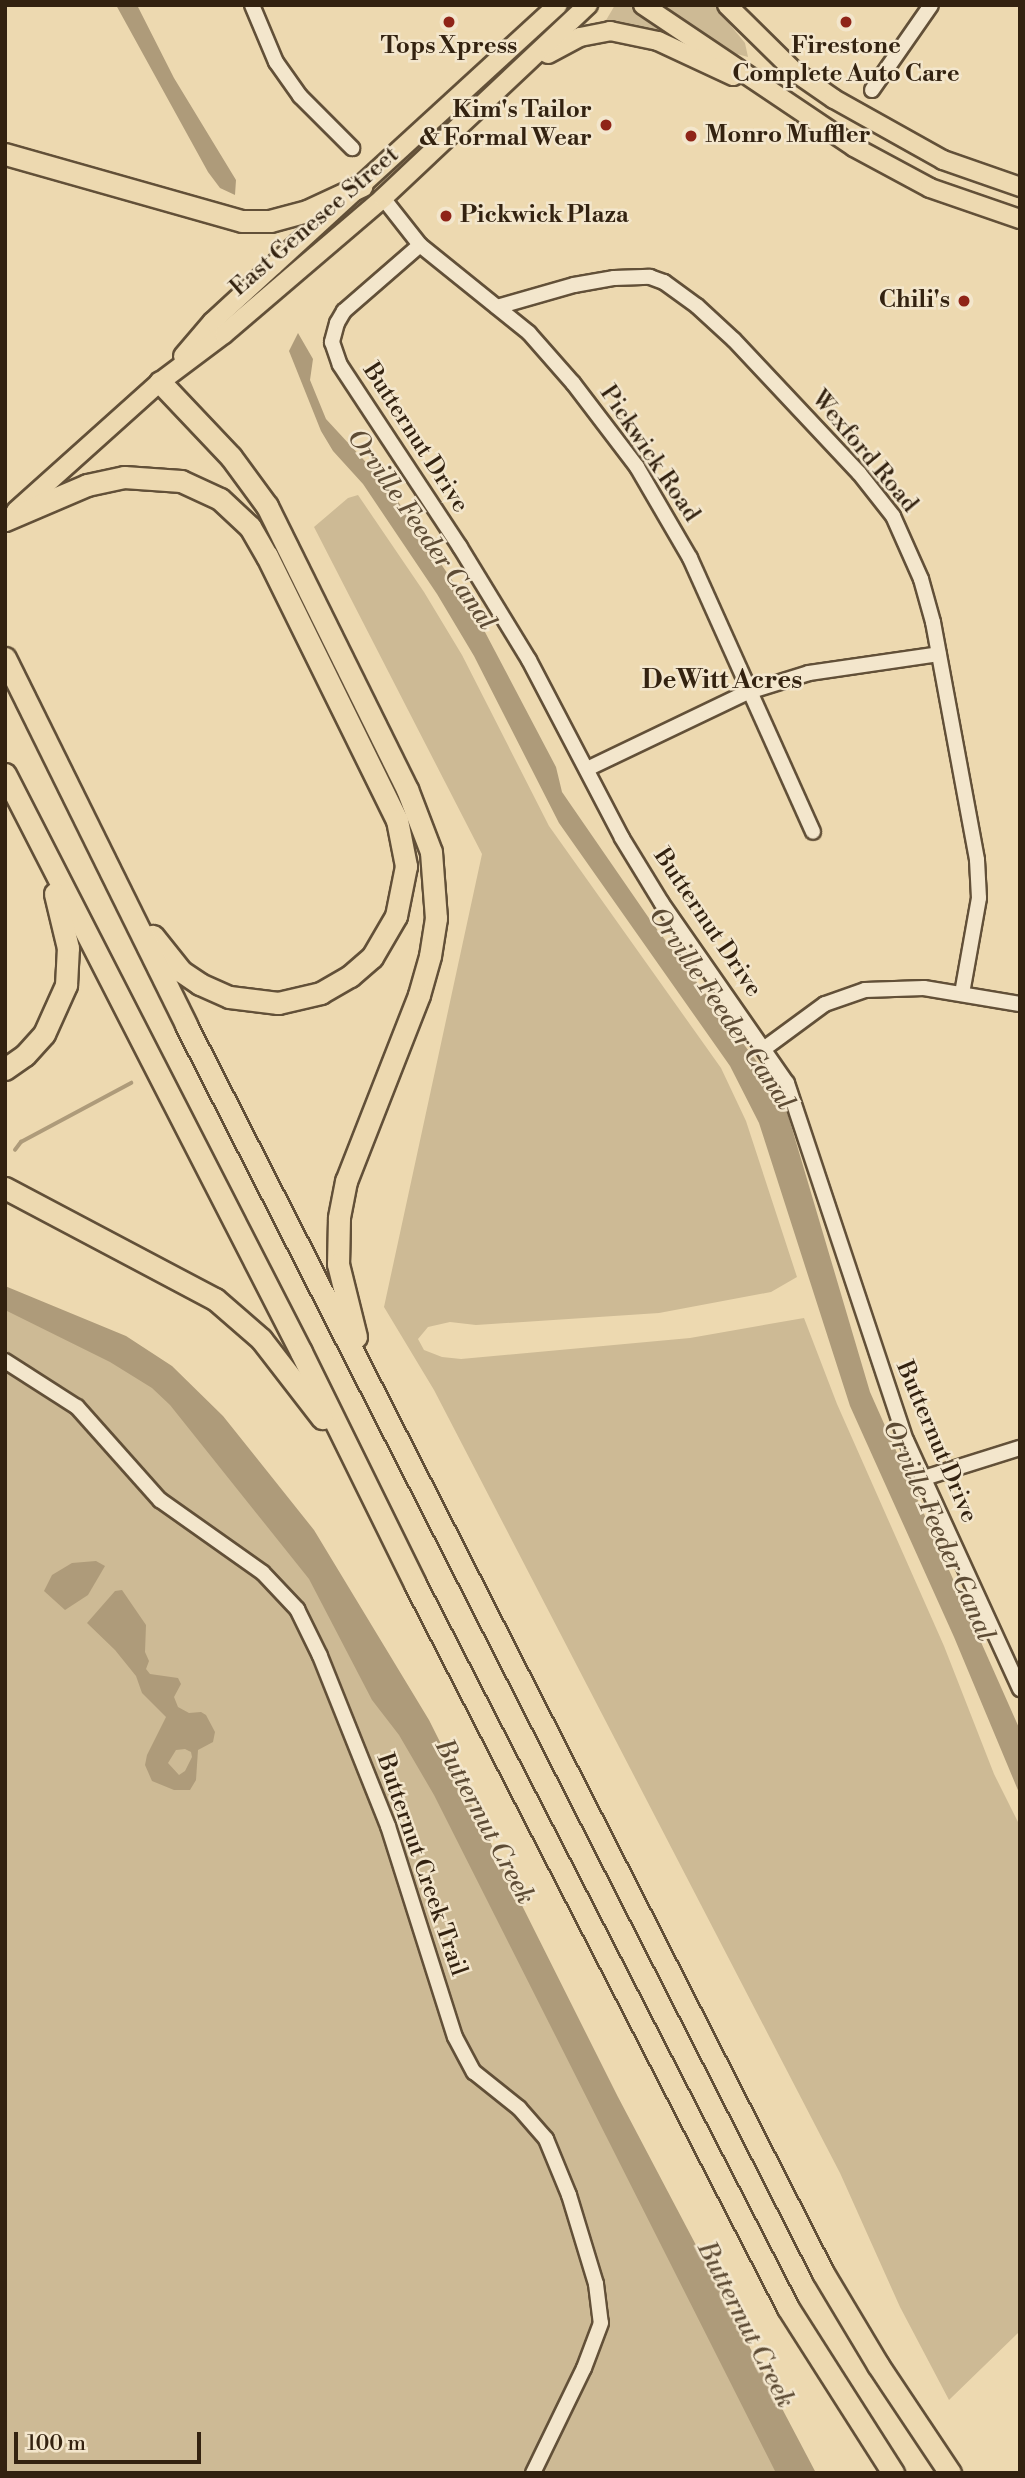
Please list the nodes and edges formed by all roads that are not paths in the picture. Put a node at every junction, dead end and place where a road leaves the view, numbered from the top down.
1 (252, 5) edge
2 (588, 5) edge
3 (643, 5) edge
4 (727, 5) edge
5 (740, 5) edge
6 (931, 5) edge
7 (551, 7) edge
8 (764, 44) junction
9 (518, 73) junction
10 (872, 90) dead end
11 (769, 92) junction
12 (352, 148) dead end
13 (5, 154) edge
14 (368, 179) junction
15 (1020, 187) edge
16 (383, 198) junction
17 (1020, 219) edge
18 (420, 245) junction
19 (497, 307) junction
20 (160, 382) junction
21 (5, 520) edge
22 (939, 654) junction
23 (5, 658) edge
24 (748, 692) junction
25 (587, 769) junction
26 (5, 774) edge
27 (813, 832) dead end
28 (42, 848) junction
29 (114, 878) junction
30 (962, 993) junction
31 (1020, 1004) edge
32 (765, 1048) junction
33 (5, 1069) edge
34 (5, 1188) edge
35 (5, 1360) edge
36 (368, 1379) junction
37 (1020, 1448) edge
38 (353, 1460) junction
39 (924, 1478) junction
40 (1020, 1689) edge
41 (533, 2473) edge
42 (893, 2473) edge
43 (950, 2473) edge

1 - 12 street
2 - 9 main road, East Genesee Street
3 - 11 main road
4 - 8 main road
5 - 8 main road
6 - 10 street
7 - 14 main road, East Genesee Street
8 - 15 main road
9 - 11 main road
9 - 16 main road, East Genesee Street
11 - 17 main road
13 - 14 highway
14 - 16 main road
14 - 20 main road, East Genesee Street
16 - 18 street, Pickwick Road
16 - 20 main road, East Genesee Street
18 - 19 street, Pickwick Road
18 - 25 street, Butternut Drive
19 - 22 street, Wexford Road
19 - 24 street, Pickwick Road
20 - 21 main road, East Genesee Street
20 - 36 highway
21 - 29 highway
22 - 24 street
22 - 30 street, Wexford Road
23 - 29 highway
24 - 25 street
24 - 27 street, Pickwick Road
25 - 32 street, Butternut Drive
26 - 28 highway
28 - 33 highway
28 - 38 highway
29 - 36 highway
30 - 31 street
30 - 32 street
32 - 39 street, Butternut Drive
34 - 38 highway
35 - 41 street, Butternut Creek Trail
36 - 43 highway
37 - 39 street
38 - 42 highway
39 - 40 street, Butternut Drive

